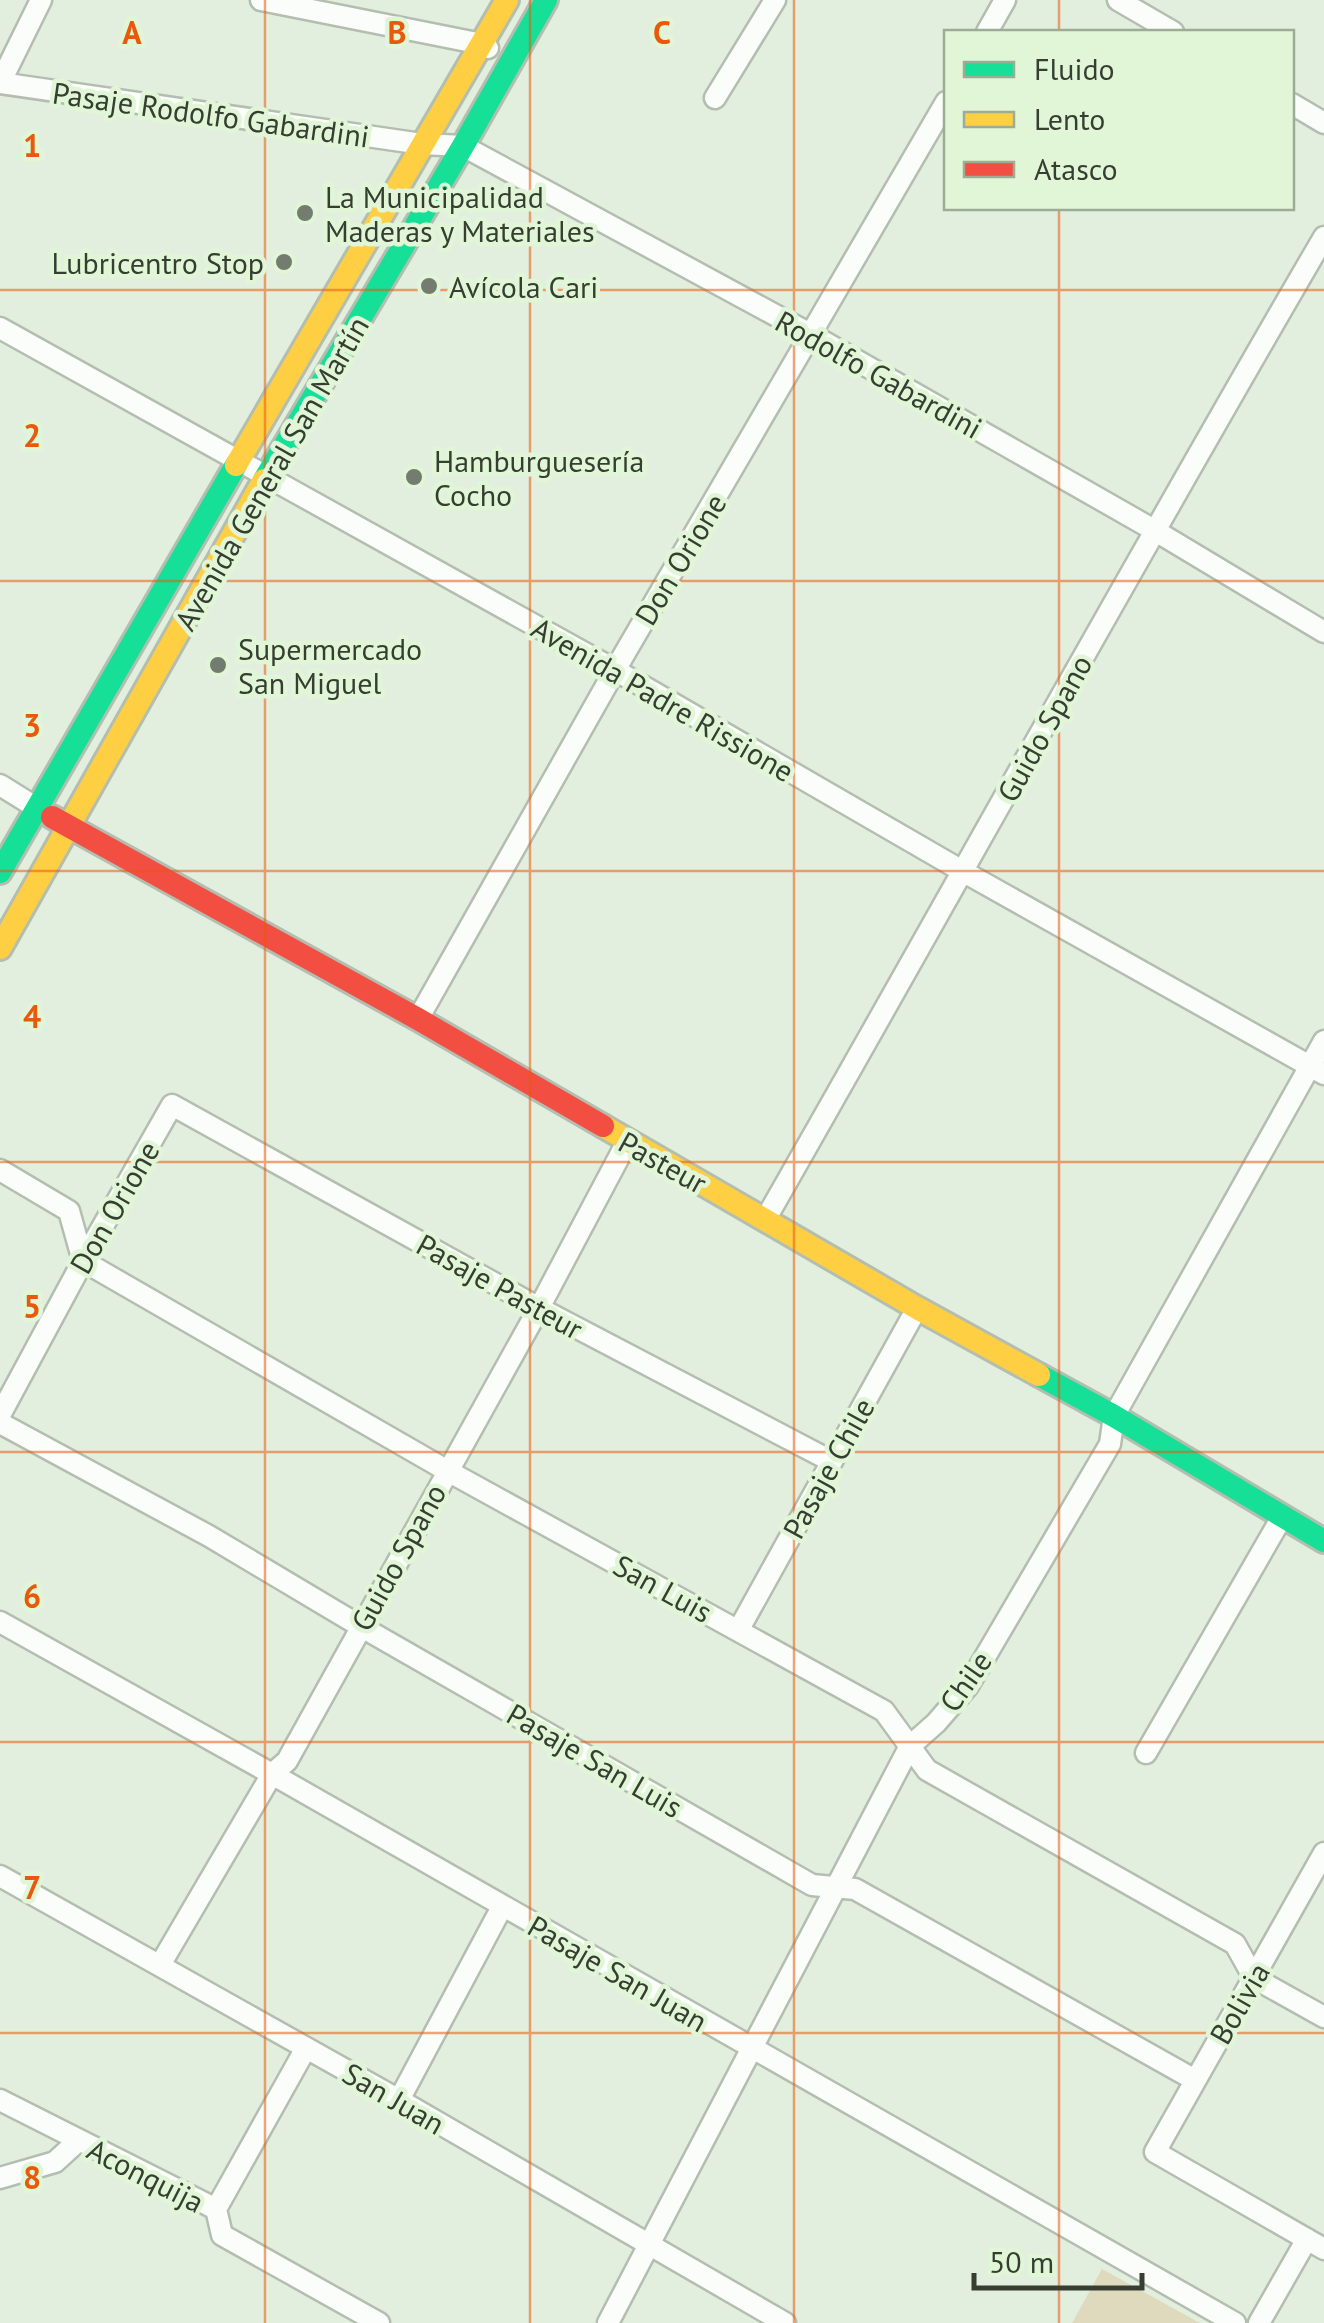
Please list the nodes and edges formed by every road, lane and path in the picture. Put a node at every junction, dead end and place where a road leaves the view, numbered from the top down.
1 (41, 0) edge
2 (260, 0) edge
3 (507, 0) edge
4 (546, 0) edge
5 (775, 0) edge
6 (1006, 0) edge
7 (1118, 0) edge
8 (988, 30) edge
9 (1170, 30) edge
10 (482, 44) junction
11 (511, 62) junction
12 (0, 84) edge
13 (715, 98) dead end
14 (944, 105) edge
15 (1294, 105) edge
16 (1324, 123) edge
17 (422, 144) junction
18 (463, 146) junction
19 (1324, 237) edge
20 (0, 328) edge
21 (812, 335) junction
22 (240, 461) junction
23 (266, 477) junction
24 (1154, 530) junction
25 (1324, 632) edge
26 (615, 670) junction
27 (0, 786) edge
28 (38, 808) junction
29 (69, 828) junction
30 (0, 872) edge
31 (964, 872) junction
32 (0, 948) edge
33 (418, 1020) junction
34 (1324, 1040) edge
35 (1317, 1070) edge
36 (172, 1105) joint
37 (627, 1142) junction
38 (0, 1170) edge
39 (765, 1220) junction
40 (83, 1261) junction
41 (538, 1308) junction
42 (917, 1308) junction
43 (0, 1415) edge
44 (1114, 1416) junction
45 (0, 1423) edge
46 (831, 1461) junction
47 (446, 1470) junction
48 (1282, 1517) junction
49 (1324, 1541) edge
50 (0, 1622) edge
51 (360, 1626) junction
52 (739, 1629) junction
53 (910, 1746) junction
54 (1146, 1753) dead end
55 (272, 1774) junction
56 (1324, 1854) edge
57 (0, 1876) edge
58 (834, 1888) junction
59 (502, 1907) junction
60 (160, 1965) junction
61 (1254, 1978) junction
62 (1324, 2017) edge
63 (306, 2048) junction
64 (750, 2048) junction
65 (1195, 2080) junction
66 (0, 2100) edge
67 (398, 2100) junction
68 (78, 2140) junction
69 (0, 2178) edge
70 (216, 2210) junction
71 (1316, 2244) edge
72 (648, 2245) junction
73 (379, 2323) edge
74 (608, 2323) edge
75 (785, 2323) edge
76 (1235, 2323) edge
77 (1260, 2323) edge

1 - 12 street
2 - 10 street
3 - 10 main road, Avenida General San Martín
4 - 11 main road, Avenida General San Martín
5 - 13 street
6 - 8 street
7 - 9 street
10 - 11 street
10 - 17 main road, Avenida General San Martín
11 - 18 main road, Avenida General San Martín
12 - 17 street, Pasaje Rodolfo Gabardini
14 - 21 street, Don Orione
15 - 16 street
17 - 18 street, Rodolfo Gabardini
17 - 22 main road, Avenida General San Martín
18 - 21 street, Rodolfo Gabardini
18 - 23 main road, Avenida General San Martín
19 - 24 street, Guido Spano
20 - 22 street, Avenida Padre Rissione
21 - 24 street, Rodolfo Gabardini
21 - 26 street, Don Orione
22 - 23 street, Avenida Padre Rissione
22 - 28 main road, Avenida General San Martín
23 - 26 street, Avenida Padre Rissione
23 - 29 main road, Avenida General San Martín
24 - 25 street, Rodolfo Gabardini
24 - 31 street, Guido Spano
26 - 31 street, Avenida Padre Rissione
26 - 33 street, Don Orione
27 - 28 street, Pasteur
28 - 29 main road, Pasteur
28 - 30 main road, Avenida General San Martín
29 - 32 main road, Avenida General San Martín
29 - 33 main road, Pasteur
31 - 35 street, Avenida Padre Rissione
31 - 39 street, Guido Spano
33 - 37 main road, Pasteur
34 - 35 street, Chile
35 - 44 street, Chile
36 - 40 street, Don Orione
36 - 41 street, Pasaje Pasteur
37 - 39 main road, Pasteur
37 - 41 street, Guido Spano
38 - 40 street
39 - 42 main road, Pasteur
40 - 43 street, Don Orione
40 - 47 street, San Luis
41 - 46 street, Pasaje Pasteur
41 - 47 street, Guido Spano
42 - 44 main road, Pasteur
42 - 46 street, Pasaje Chile
44 - 48 main road, Pasteur
44 - 53 street, Chile
45 - 51 street, Pasaje San Luis
46 - 52 street, Pasaje Chile
47 - 51 street, Guido Spano
47 - 52 street, San Luis
48 - 49 main road, Pasteur
48 - 54 street
50 - 55 street, Pasaje San Juan
51 - 55 street, Guido Spano
51 - 58 street, Pasaje San Luis
52 - 53 street, San Luis
53 - 58 street, Chile
53 - 61 street, San Luis
55 - 59 street, Pasaje San Juan
55 - 60 street, Guido Spano
56 - 61 street, Bolivia
57 - 60 street, San Juan
58 - 64 street, Chile
58 - 65 street, Pasaje San Luis
59 - 64 street, Pasaje San Juan
59 - 67 street
60 - 63 street, San Juan
61 - 62 street, San Luis
61 - 65 street, Bolivia
63 - 67 street, San Juan
63 - 70 street
64 - 72 street, Chile
64 - 76 street, Pasaje San Juan
65 - 71 street, Bolivia
66 - 68 street, Aconquija
67 - 72 street, San Juan
68 - 69 street
68 - 70 street, Aconquija
70 - 73 street, Aconquija
71 - 77 street
72 - 74 street, Chile
72 - 75 street, San Juan

